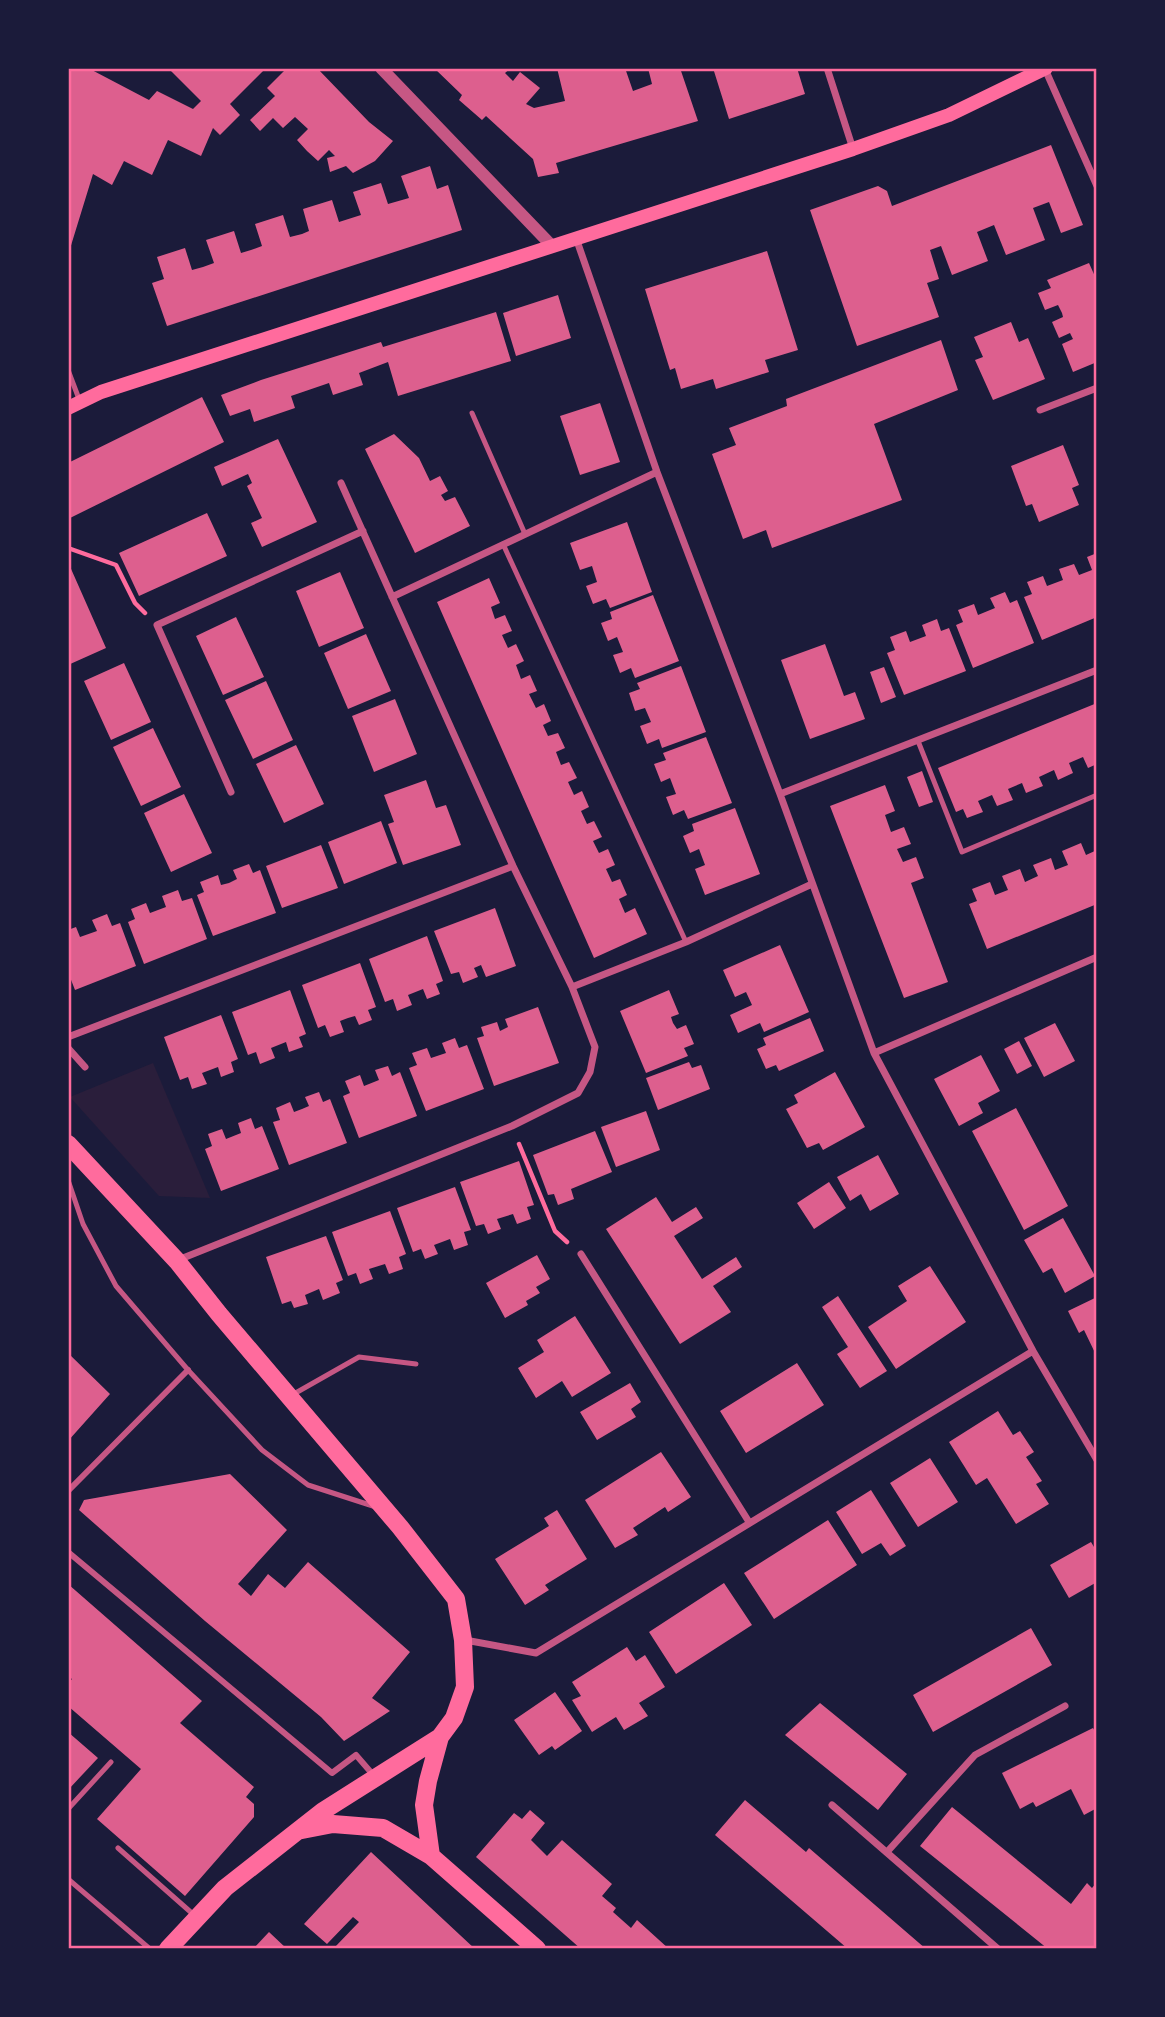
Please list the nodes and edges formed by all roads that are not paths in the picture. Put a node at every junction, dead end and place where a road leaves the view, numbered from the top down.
1 (381, 68) edge
2 (828, 68) edge
3 (1045, 69) edge
4 (853, 149) junction
5 (1097, 186) edge
6 (576, 237) junction
7 (552, 246) junction
8 (68, 370) edge
9 (1097, 387) edge
10 (74, 405) edge
11 (1040, 410) dead end
12 (472, 413) dead end
13 (657, 472) junction
14 (341, 483) dead end
15 (363, 531) junction
16 (525, 534) junction
17 (503, 544) junction
18 (392, 597) junction
19 (1097, 670) edge
20 (918, 741) junction
21 (231, 792) dead end
22 (780, 794) junction
23 (1097, 795) edge
24 (513, 866) junction
25 (813, 884) junction
26 (686, 942) junction
27 (1097, 957) edge
28 (572, 988) junction
29 (68, 1037) edge
30 (68, 1048) edge
31 (874, 1053) junction
32 (85, 1067) dead end
33 (68, 1144) edge
34 (68, 1180) edge
35 (581, 1254) road end
36 (177, 1261) junction
37 (1033, 1351) junction
38 (416, 1364) dead end
39 (188, 1370) junction
40 (289, 1396) junction
41 (1097, 1460) edge
42 (68, 1491) edge
43 (387, 1511) junction
44 (750, 1522) junction
45 (68, 1552) edge
46 (463, 1640) junction
47 (1065, 1706) dead end
48 (440, 1737) junction
49 (111, 1762) dead end
50 (376, 1778) junction
51 (832, 1805) dead end
52 (68, 1809) edge
53 (298, 1830) junction
54 (117, 1848) dead end
55 (887, 1852) junction
56 (431, 1856) junction
57 (68, 1879) edge
58 (197, 1917) junction
59 (150, 1949) edge
60 (168, 1949) edge
61 (537, 1949) edge
62 (998, 1949) edge

1 - 7 street
2 - 4 street
3 - 4 main road
3 - 5 street
4 - 6 main road
6 - 7 main road
6 - 13 street
7 - 10 main road
8 - 10 lane
9 - 11 street
12 - 16 lane
13 - 16 street
13 - 22 street
14 - 15 street
15 - 18 street
15 - 21 street
16 - 17 street
17 - 18 street
17 - 26 lane
18 - 24 street
19 - 20 street
20 - 22 street
20 - 23 lane
22 - 25 street
24 - 28 street
24 - 29 street
25 - 26 street
25 - 31 street
26 - 28 street
27 - 31 street
28 - 36 street
30 - 32 street
31 - 37 street
33 - 36 main road
34 - 39 lane
35 - 44 street
36 - 40 main road
37 - 41 street
37 - 44 street
38 - 40 lane
39 - 42 street
39 - 43 lane
40 - 43 main road
43 - 46 main road
44 - 46 street
45 - 50 street
46 - 48 main road
47 - 55 street
48 - 50 main road
48 - 56 main road
49 - 52 lane
50 - 53 main road
51 - 55 street
53 - 56 main road
53 - 58 main road
54 - 58 lane
55 - 62 street
56 - 61 main road
57 - 59 lane
58 - 60 main road

